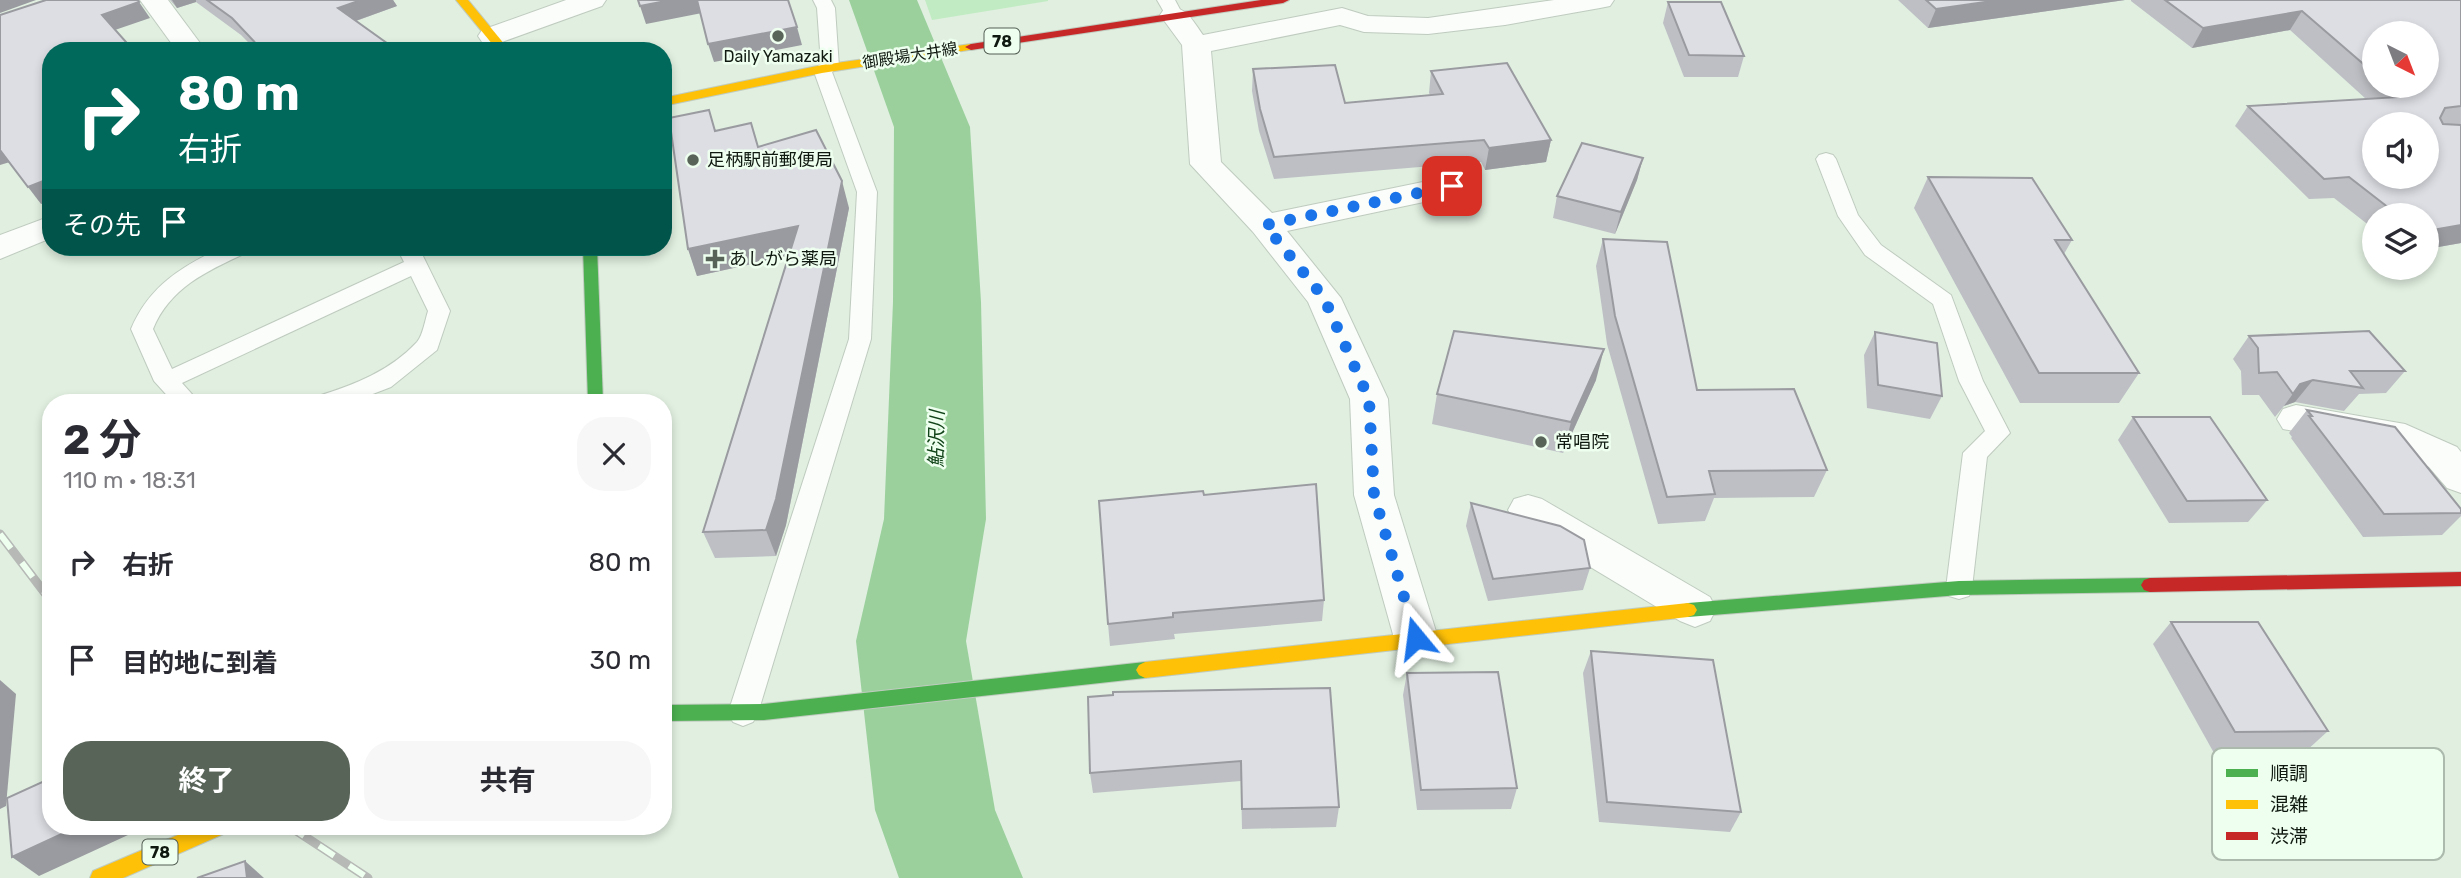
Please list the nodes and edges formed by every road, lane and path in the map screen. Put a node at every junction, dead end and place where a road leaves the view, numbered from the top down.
1 (154, 0) edge
2 (462, 0) edge
3 (592, 0) edge
4 (822, 0) edge
5 (1283, 0) edge
6 (1600, 0) edge
7 (1170, 8) edge
8 (185, 42) edge
9 (497, 42) edge
10 (500, 42) edge
11 (1196, 45) junction
12 (826, 68) junction
13 (672, 99) edge
14 (1826, 159) dead end
15 (1452, 186) dead end
16 (1265, 225) junction
17 (42, 230) edge
18 (0, 248) edge
19 (221, 256) edge
20 (413, 256) edge
21 (590, 256) edge
22 (166, 381) junction
23 (179, 394) edge
24 (352, 394) edge
25 (596, 394) edge
26 (2296, 419) dead end
27 (2461, 478) edge
28 (1528, 510) dead end
29 (2461, 579) edge
30 (1959, 588) junction
31 (1695, 609) junction
32 (1416, 638) junction
33 (753, 712) junction
34 (672, 713) edge
35 (200, 835) edge
36 (100, 878) edge

1 - 8 street
2 - 9 street
3 - 10 street
4 - 12 lane
5 - 7 street, 御殿場大井線 / 78
6 - 11 street
7 - 11 street
7 - 12 street, 御殿場大井線 / 78
11 - 16 street
12 - 13 street, 御殿場大井線 / 78
12 - 33 lane
14 - 30 lane
15 - 16 street
16 - 32 street
17 - 18 street
19 - 22 lane
20 - 22 lane
20 - 24 lane
21 - 25 street
22 - 23 lane
26 - 27 street
28 - 31 street
29 - 30 street
30 - 31 street
31 - 32 street
32 - 33 street
33 - 34 street
35 - 36 street, 78

